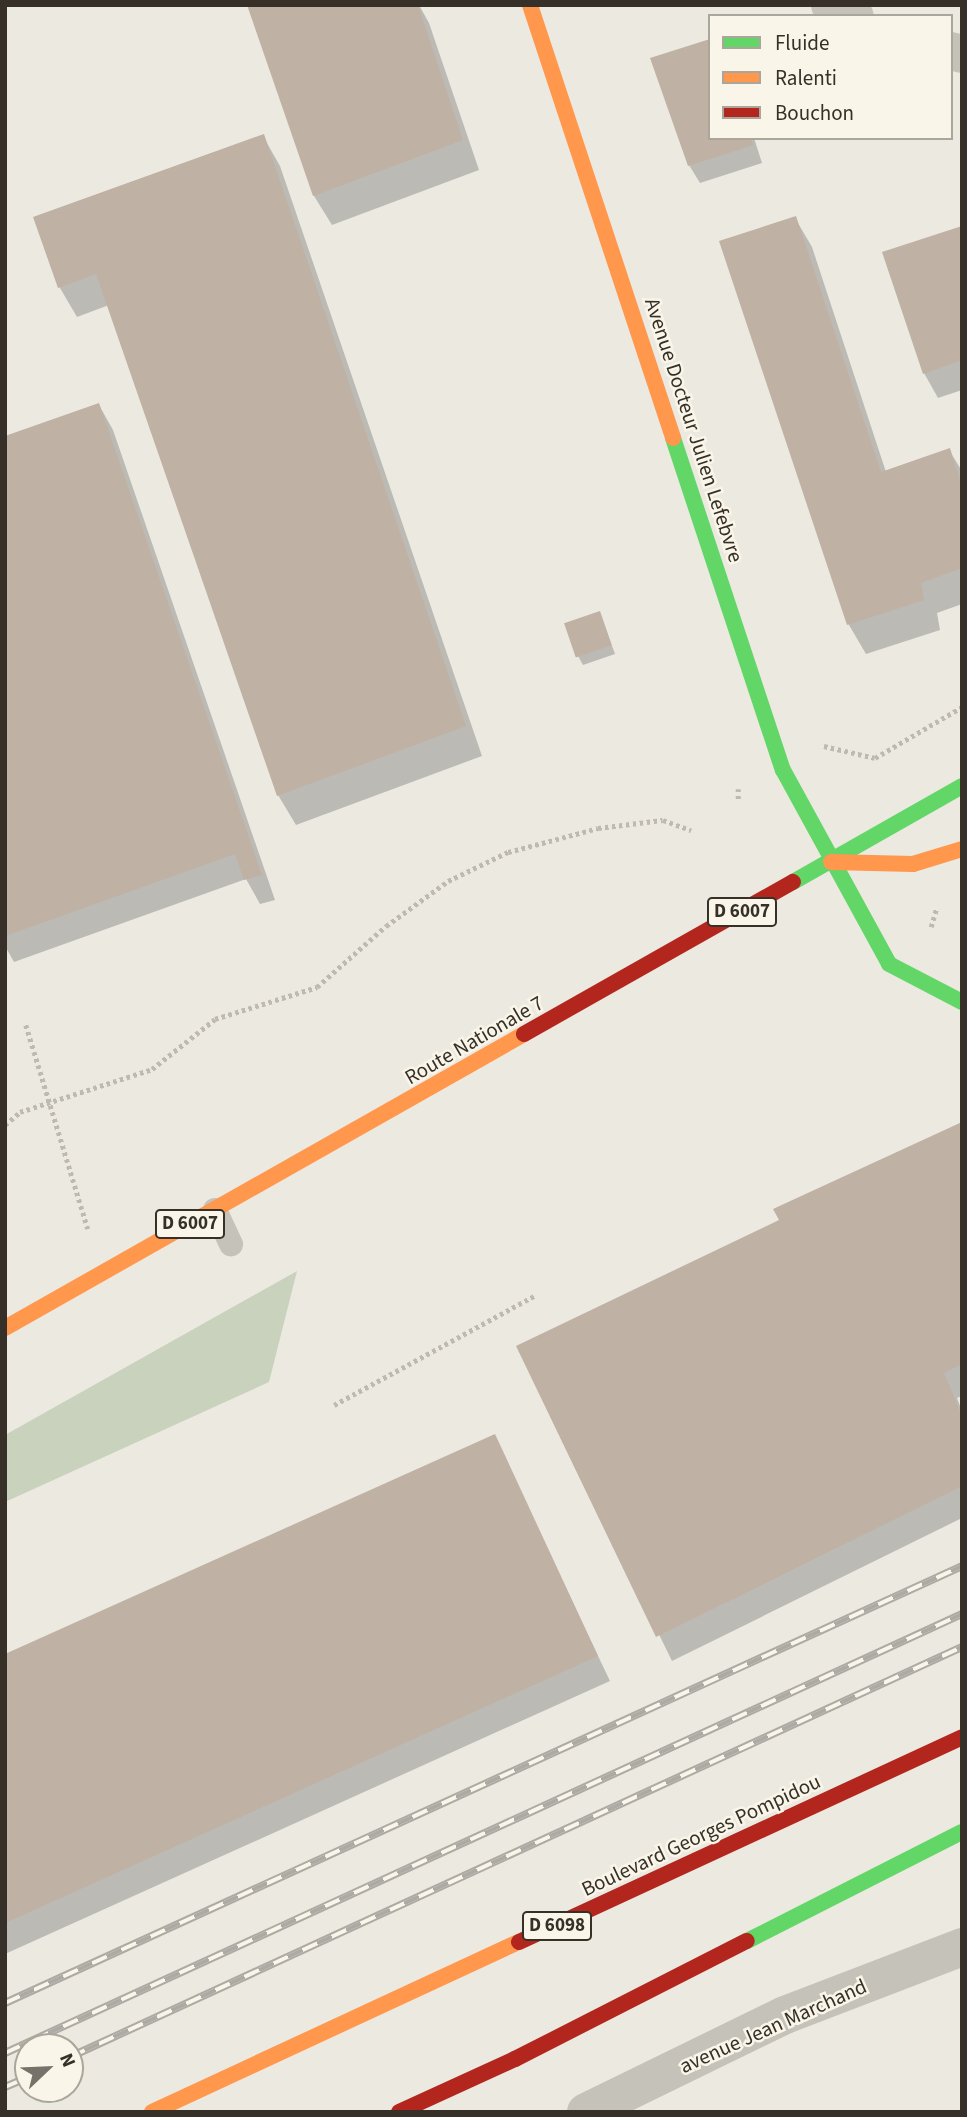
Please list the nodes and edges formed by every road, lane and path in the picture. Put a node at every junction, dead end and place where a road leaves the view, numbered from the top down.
1 (530, 5) edge
2 (831, 5) edge
3 (851, 14) edge
4 (962, 707) edge
5 (783, 770) junction
6 (962, 786) edge
7 (691, 830) dead end
8 (962, 849) edge
9 (831, 862) junction
10 (962, 1002) edge
11 (26, 1025) dead end
12 (50, 1102) junction
13 (5, 1125) edge
14 (215, 1210) junction
15 (89, 1231) dead end
16 (231, 1244) dead end
17 (534, 1296) dead end
18 (5, 1328) edge
19 (334, 1405) dead end
20 (962, 1737) edge
21 (962, 1832) edge
22 (962, 1947) edge
23 (152, 2112) edge
24 (400, 2112) edge
25 (586, 2112) edge

1 - 5 main road, Avenue Docteur Julien Lefebvre
2 - 3 street
4 - 5 path
5 - 9 main road, Avenue Docteur Julien Lefebvre
6 - 9 main road, Route Nationale 7 / D 6007
7 - 12 path
8 - 9 main road
9 - 10 main road, Avenue Docteur Julien Lefebvre
9 - 14 main road, Route Nationale 7 / D 6007
11 - 12 path
12 - 13 path
12 - 15 path
14 - 16 lane
14 - 18 main road, Route Nationale 7 / D 6007
17 - 19 path
20 - 23 main road, Boulevard Georges Pompidou / D 6098
21 - 24 main road
22 - 25 street, avenue Jean Marchand

